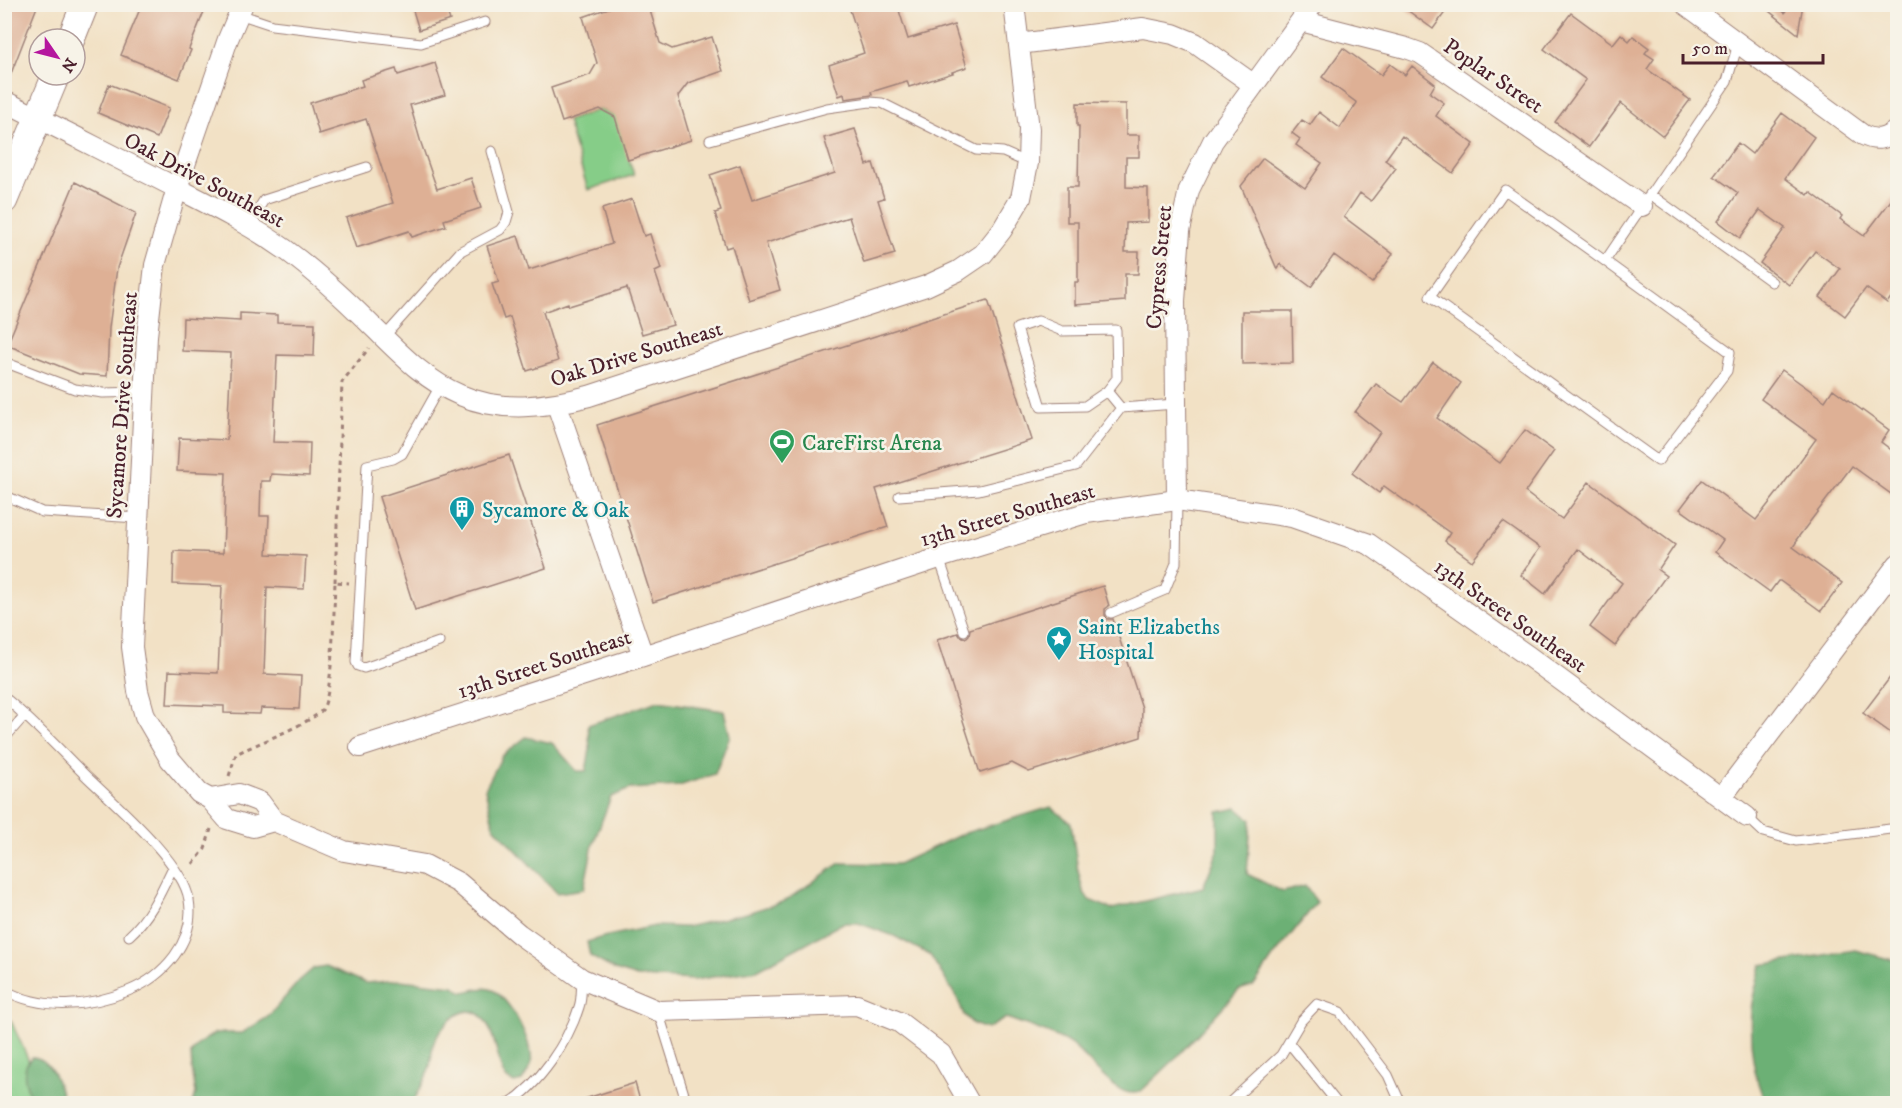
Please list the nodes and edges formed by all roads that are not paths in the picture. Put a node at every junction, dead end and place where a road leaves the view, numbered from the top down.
1 (85, 4) edge
2 (1014, 4) edge
3 (1313, 4) edge
4 (1685, 4) edge
5 (241, 9) edge
6 (1301, 21) junction
7 (485, 22) dead end
8 (75, 27) edge
9 (1019, 44) junction
10 (1738, 44) junction
11 (1254, 85) junction
12 (51, 87) edge
13 (4, 101) edge
14 (38, 118) junction
15 (1898, 129) edge
16 (710, 140) dead end
17 (492, 151) dead end
18 (1029, 163) junction
19 (366, 167) dead end
20 (177, 188) junction
21 (4, 200) edge
22 (1646, 200) junction
23 (248, 225) junction
24 (1605, 261) junction
25 (1772, 282) dead end
26 (382, 336) junction
27 (4, 362) edge
28 (440, 386) junction
29 (1107, 390) junction
30 (144, 392) junction
31 (1176, 404) junction
32 (556, 405) junction
33 (1121, 408) junction
34 (4, 495) edge
35 (898, 496) dead end
36 (1177, 500) junction
37 (137, 518) junction
38 (939, 558) junction
39 (1898, 564) edge
40 (1111, 613) dead end
41 (964, 631) dead end
42 (439, 642) dead end
43 (643, 656) junction
44 (4, 697) edge
45 (25, 715) junction
46 (4, 739) edge
47 (360, 747) dead end
48 (1721, 798) junction
49 (1747, 817) joint
50 (1898, 828) edge
51 (173, 867) junction
52 (129, 936) dead end
53 (582, 979) junction
54 (4, 990) edge
55 (658, 1011) junction
56 (1288, 1042) junction
57 (508, 1104) edge
58 (687, 1104) edge
59 (970, 1104) edge
60 (1228, 1104) edge
61 (1338, 1104) edge
62 (1401, 1104) edge

1 - 8 main road
2 - 9 street, Oak Drive Southeast
3 - 6 street, Cypress Street
4 - 10 street
5 - 7 lane
5 - 20 street, Sycamore Drive Southeast
6 - 11 street, Cypress Street
6 - 22 street, Poplar Street
9 - 11 street
9 - 18 street, Oak Drive Southeast
10 - 15 street
10 - 22 lane
11 - 31 street, Cypress Street
12 - 14 main road
13 - 14 street, Oak Drive Southeast
14 - 20 street, Oak Drive Southeast
14 - 21 main road
16 - 18 lane
17 - 26 lane
18 - 32 street, Oak Drive Southeast
19 - 23 lane
20 - 23 street, Oak Drive Southeast
20 - 30 street, Sycamore Drive Southeast
22 - 24 lane
22 - 25 lane
23 - 26 street, Oak Drive Southeast
24 - 24 lane
26 - 28 street, Oak Drive Southeast
27 - 30 lane
28 - 32 street, Oak Drive Southeast
28 - 42 lane
29 - 29 lane
29 - 33 lane
30 - 37 street, Sycamore Drive Southeast
31 - 33 lane
31 - 36 street, Cypress Street
32 - 43 street
33 - 35 lane
34 - 37 lane
36 - 38 street, 13th Street Southeast
36 - 40 lane
36 - 48 street, 13th Street Southeast
37 - 53 street, Sycamore Drive Southeast
38 - 41 lane
38 - 43 street, 13th Street Southeast
39 - 48 street
43 - 47 street, 13th Street Southeast
44 - 45 lane
45 - 46 lane
45 - 51 lane
48 - 49 street, 13th Street Southeast
49 - 50 lane
51 - 52 lane
51 - 54 lane
53 - 55 street, Sycamore Drive Southeast
53 - 57 lane
55 - 58 lane
55 - 59 street, Sycamore Drive Southeast
56 - 60 lane
56 - 61 lane
56 - 62 lane

